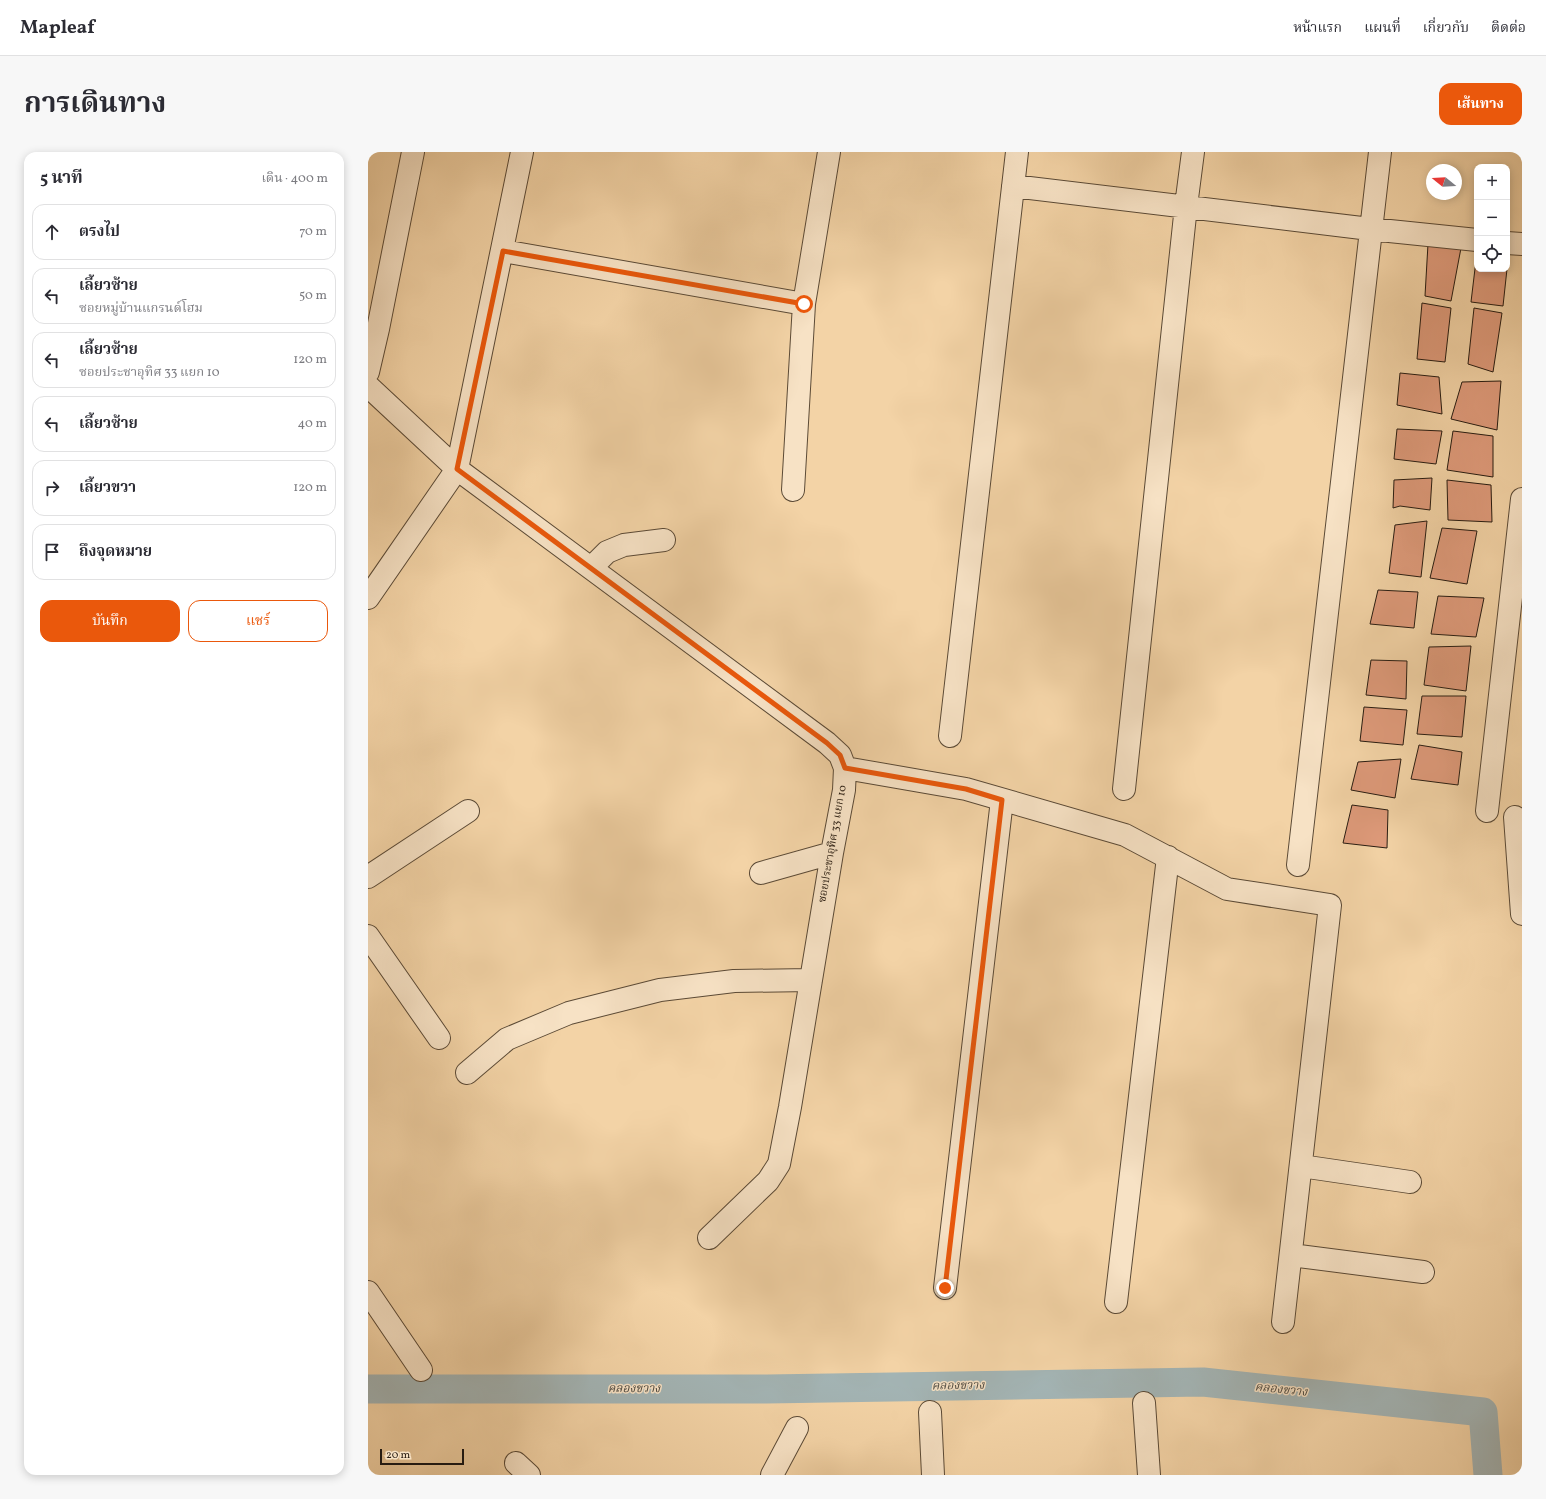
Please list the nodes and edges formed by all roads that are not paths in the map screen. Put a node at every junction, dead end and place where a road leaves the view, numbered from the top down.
1 (413, 152) edge
2 (522, 152) edge
3 (829, 152) edge
4 (1017, 152) edge
5 (1193, 152) edge
6 (1380, 152) edge
7 (1013, 186) junction
8 (1186, 206) junction
9 (1370, 229) junction
10 (1474, 240) edge
11 (1510, 243) edge
12 (1522, 244) edge
13 (503, 251) junction
14 (804, 304) junction
15 (368, 372) edge
16 (368, 386) edge
17 (457, 469) junction
18 (793, 490) dead end
19 (1522, 499) edge
20 (664, 540) dead end
21 (591, 568) junction
22 (368, 598) edge
23 (950, 736) dead end
24 (845, 768) junction
25 (1124, 789) dead end
26 (1002, 800) junction
27 (468, 811) dead end
28 (1487, 811) dead end
29 (1515, 816) dead end
30 (832, 853) junction
31 (1168, 858) junction
32 (1298, 865) dead end
33 (761, 873) dead end
34 (368, 877) edge
35 (1522, 914) edge
36 (368, 936) edge
37 (811, 980) junction
38 (439, 1038) dead end
39 (467, 1073) dead end
40 (1301, 1166) junction
41 (1410, 1182) dead end
42 (709, 1238) dead end
43 (1291, 1255) junction
44 (1424, 1272) dead end
45 (945, 1288) dead end
46 (368, 1292) edge
47 (1116, 1302) dead end
48 (1283, 1322) dead end
49 (422, 1370) dead end
50 (1144, 1403) dead end
51 (930, 1412) dead end
52 (797, 1428) dead end
53 (772, 1475) edge
54 (933, 1475) edge
55 (1149, 1475) edge

1 - 15 street
2 - 13 street
3 - 14 street
4 - 7 street
5 - 8 street
6 - 9 street
7 - 8 street
7 - 23 street
8 - 9 street
8 - 25 street
9 - 10 street
9 - 32 street
11 - 12 street
13 - 14 street
13 - 17 street
14 - 18 street
16 - 17 street
17 - 21 street
17 - 22 street
19 - 28 street
20 - 21 street
21 - 24 street
24 - 26 street
24 - 30 street, ซอยประชาอุทิศ 33 แยก 10
26 - 31 street
26 - 45 street
27 - 34 street
29 - 35 street
30 - 33 street
30 - 37 street, ซอยประชาอุทิศ 33 แยก 10
31 - 40 street
31 - 47 street
36 - 38 street
37 - 39 street
37 - 42 street, ซอยประชาอุทิศ 33 แยก 10
40 - 41 street
40 - 43 street
43 - 44 street
43 - 48 street
46 - 49 street
50 - 55 street
51 - 54 street
52 - 53 street

